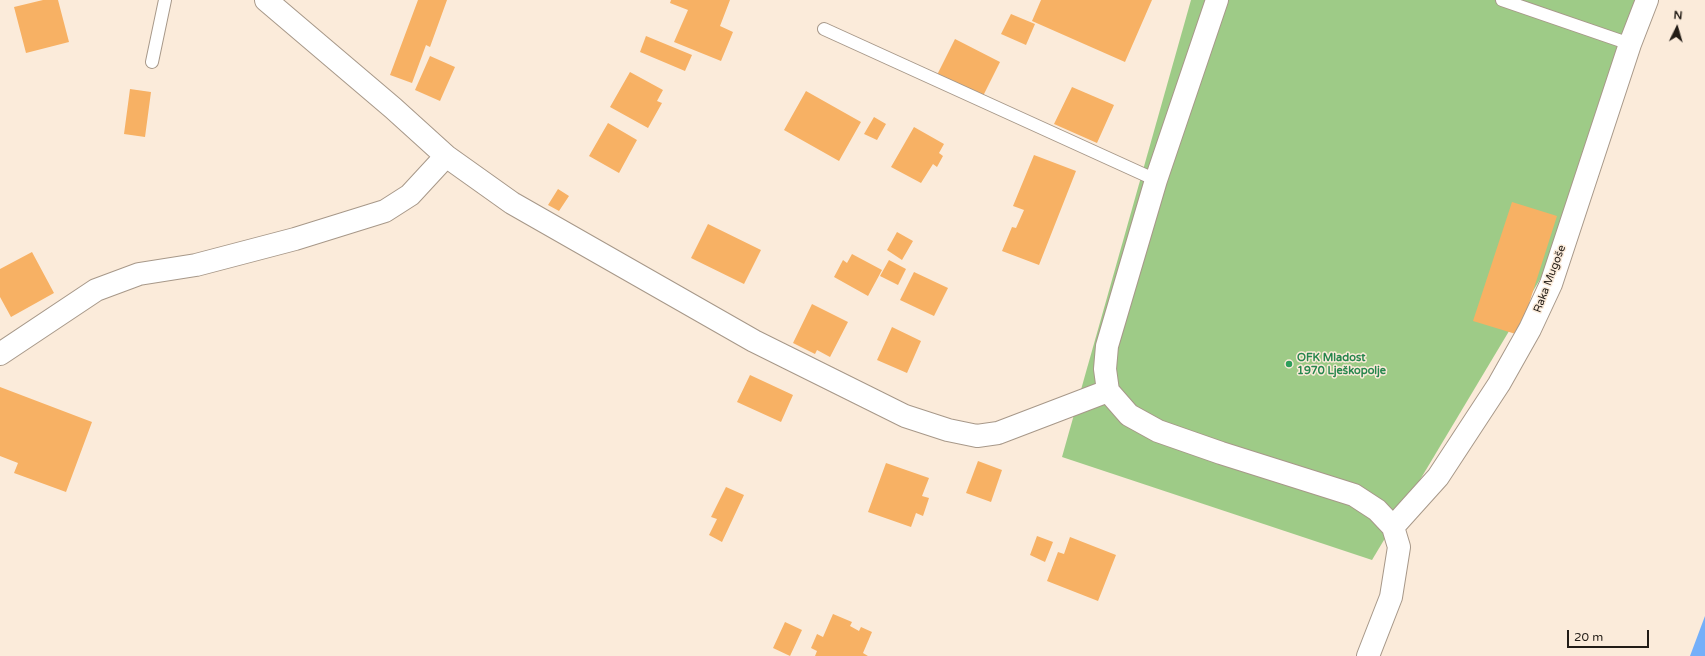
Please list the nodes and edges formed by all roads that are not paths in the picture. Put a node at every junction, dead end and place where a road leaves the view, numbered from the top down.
1 (165, 0) edge
2 (266, 0) edge
3 (1217, 0) edge
4 (1502, 0) edge
5 (1647, 0) edge
6 (824, 29) dead end
7 (1630, 44) junction
8 (152, 62) dead end
9 (446, 156) junction
10 (1156, 180) junction
11 (0, 354) edge
12 (1108, 391) junction
13 (1393, 526) junction
14 (1368, 656) edge

1 - 8 lane
2 - 9 street
3 - 10 street
4 - 7 lane
5 - 7 street, Raka Mugoše
6 - 10 lane
7 - 13 street, Raka Mugoše
9 - 11 street
9 - 12 street
10 - 12 street
12 - 13 street
13 - 14 street

